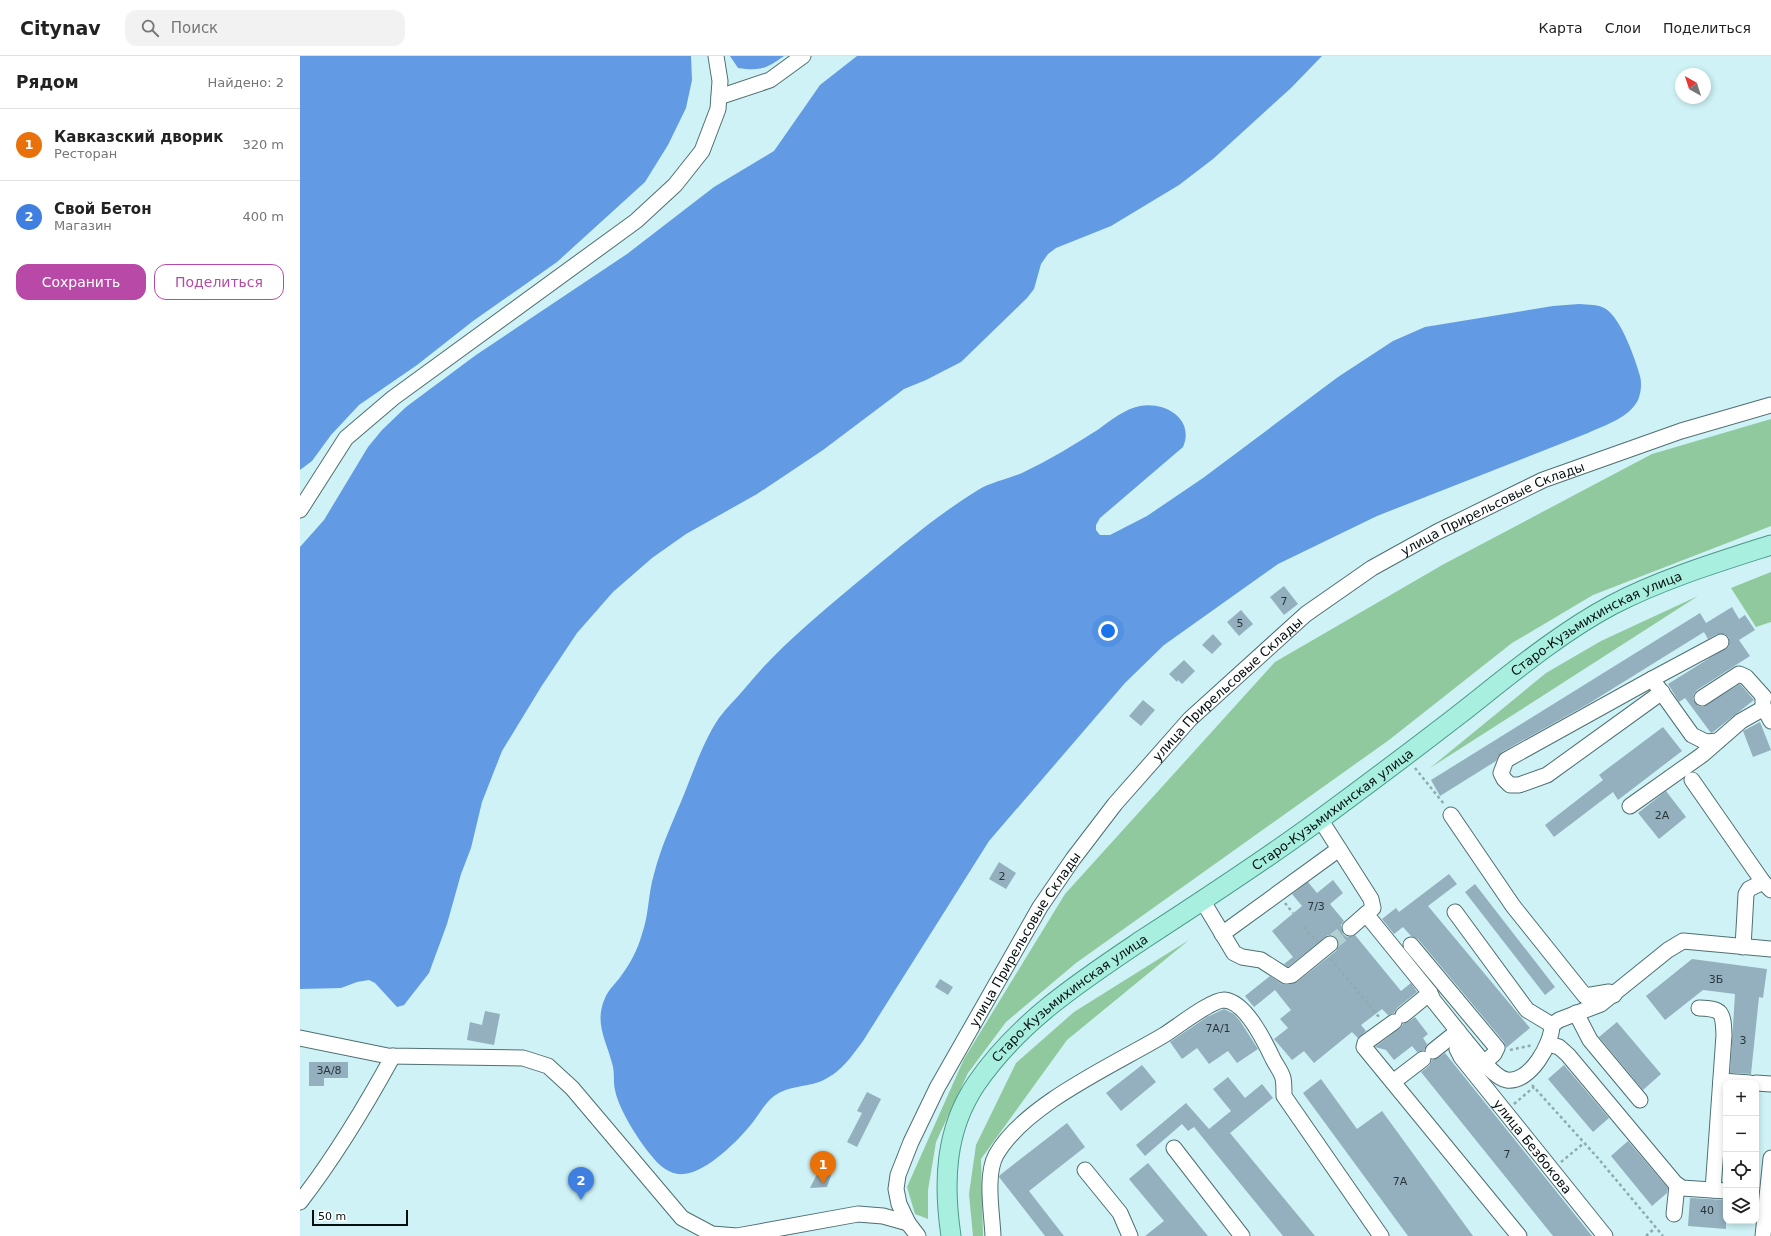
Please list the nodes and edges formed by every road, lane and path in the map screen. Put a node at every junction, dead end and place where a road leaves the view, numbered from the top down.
1 (716, 56) edge
2 (803, 56) edge
3 (719, 97) junction
4 (1771, 406) edge
5 (300, 510) edge
6 (1771, 545) edge
7 (1721, 642) dead end
8 (1652, 679) junction
9 (1662, 692) junction
10 (1702, 698) dead end
11 (1766, 700) edge
12 (1771, 721) edge
13 (1718, 741) junction
14 (1407, 755) junction
15 (1692, 780) dead end
16 (1630, 806) dead end
17 (1452, 814) joint
18 (1320, 819) junction
19 (1339, 849) junction
20 (1767, 886) edge
21 (1202, 900) junction
22 (1455, 912) dead end
23 (1366, 914) junction
24 (1304, 926) dead end
25 (1350, 928) tunnel mouth
26 (1222, 934) junction
27 (1311, 934) dead end
28 (1411, 944) dead end
29 (1326, 946) joint
30 (1743, 947) junction
31 (1771, 949) edge
32 (1430, 993) junction
33 (1614, 995) junction
34 (1699, 1008) dead end
35 (1576, 1012) junction
36 (1392, 1018) junction
37 (1552, 1025) junction
38 (1461, 1035) junction
39 (300, 1038) edge
40 (1548, 1044) junction
41 (1497, 1048) junction
42 (393, 1056) junction
43 (1485, 1062) junction
44 (1526, 1073) junction
45 (1721, 1081) joint
46 (1393, 1082) junction
47 (1759, 1083) edge
48 (1771, 1084) edge
49 (1534, 1088) junction
50 (1640, 1100) dead end
51 (1518, 1101) dead end
52 (952, 1143) junction
53 (1584, 1143) junction
54 (1174, 1148) dead end
55 (1771, 1158) edge
56 (1565, 1159) dead end
57 (1085, 1170) dead end
58 (1770, 1178) edge
59 (1677, 1185) junction
60 (1719, 1190) edge
61 (300, 1202) edge
62 (1674, 1214) dead end
63 (908, 1223) junction
64 (1655, 1228) junction
65 (737, 1236) edge
66 (918, 1236) edge
67 (951, 1236) edge
68 (962, 1236) edge
69 (993, 1236) edge
70 (1130, 1236) edge
71 (1242, 1236) edge
72 (1381, 1236) edge
73 (1519, 1236) edge
74 (1605, 1236) edge
75 (1646, 1236) edge
76 (1663, 1236) edge
77 (1763, 1236) edge

1 - 3 street
2 - 3 street
3 - 5 street
4 - 63 street, улица Прирельсовые Склады
6 - 14 main road, Старо-Кузьмихинская улица
7 - 8 street
8 - 9 street
8 - 9 street
9 - 13 street
10 - 11 street
11 - 12 street
11 - 13 street
13 - 16 street
14 - 17 path
14 - 18 main road, Старо-Кузьмихинская улица
15 - 20 street
17 - 33 street
18 - 19 street
18 - 21 main road, Старо-Кузьмихинская улица
19 - 23 street
19 - 26 street
20 - 30 street
21 - 26 street
21 - 52 main road, Старо-Кузьмихинская улица
22 - 37 street
23 - 25 street
23 - 32 street
24 - 27 path
26 - 29 street
28 - 41 street
29 - 36 path
30 - 31 street
30 - 33 street
32 - 36 street
32 - 38 street
33 - 35 street
34 - 45 street
35 - 37 street
35 - 50 street
36 - 46 street
37 - 40 street
38 - 43 street
38 - 46 street
38 - 74 street, улица Безбокова
39 - 42 street
40 - 41 path
40 - 44 street
40 - 59 street
41 - 43 street
42 - 61 street
42 - 65 street
43 - 44 street
44 - 49 path
45 - 60 street
46 - 73 street
47 - 48 street
49 - 51 path
49 - 53 path
52 - 67 main road, Старо-Кузьмихинская улица
52 - 68 main road, Старо-Кузьмихинская улица
53 - 56 path
53 - 64 path
54 - 71 street
55 - 58 street
57 - 70 street
58 - 77 street
59 - 60 street
59 - 62 street
63 - 65 street
63 - 66 street, улица Прирельсовые Склады
64 - 75 path
64 - 76 path
69 - 72 street

